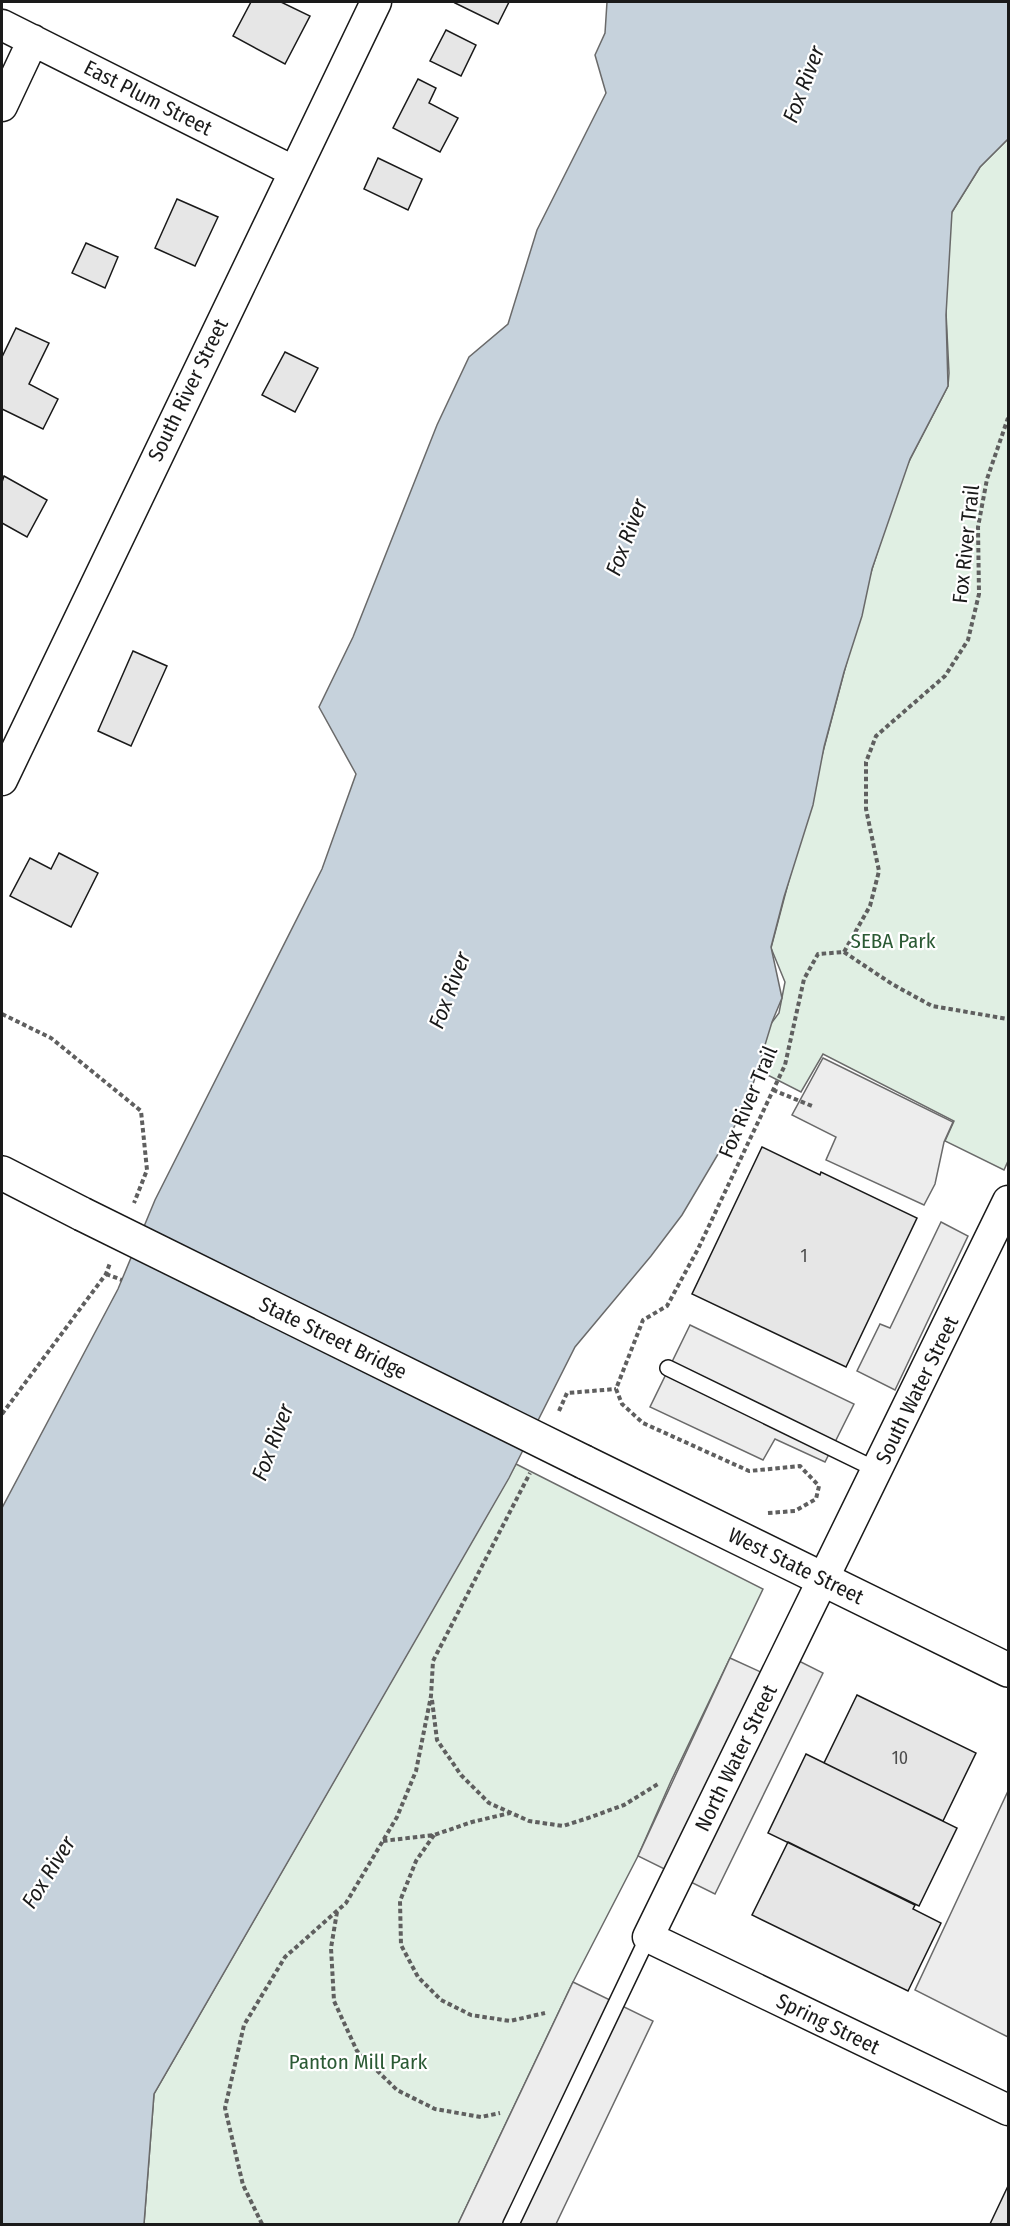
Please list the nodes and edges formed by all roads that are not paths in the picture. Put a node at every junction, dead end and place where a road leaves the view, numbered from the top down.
1 (376, 2) edge
2 (2, 25) edge
3 (33, 40) junction
4 (2, 106) edge
5 (293, 171) junction
6 (2, 780) edge
7 (2, 1173) edge
8 (1008, 1201) edge
9 (668, 1368) dead end
10 (584, 1462) joint
11 (877, 1470) junction
12 (824, 1579) junction
13 (1008, 1670) edge
14 (648, 1936) junction
15 (1008, 2110) edge
16 (511, 2224) edge

1 - 5 street, South River Street
2 - 3 street, East Plum Street
3 - 4 street
3 - 5 street, East Plum Street
5 - 6 street, South River Street
7 - 10 main road, State Street Bridge, bridge
8 - 11 street, South Water Street
9 - 11 lane
10 - 12 main road, West State Street
11 - 12 street, South Water Street
12 - 13 main road, West State Street
12 - 14 street, North Water Street
14 - 15 street, Spring Street
14 - 16 lane

